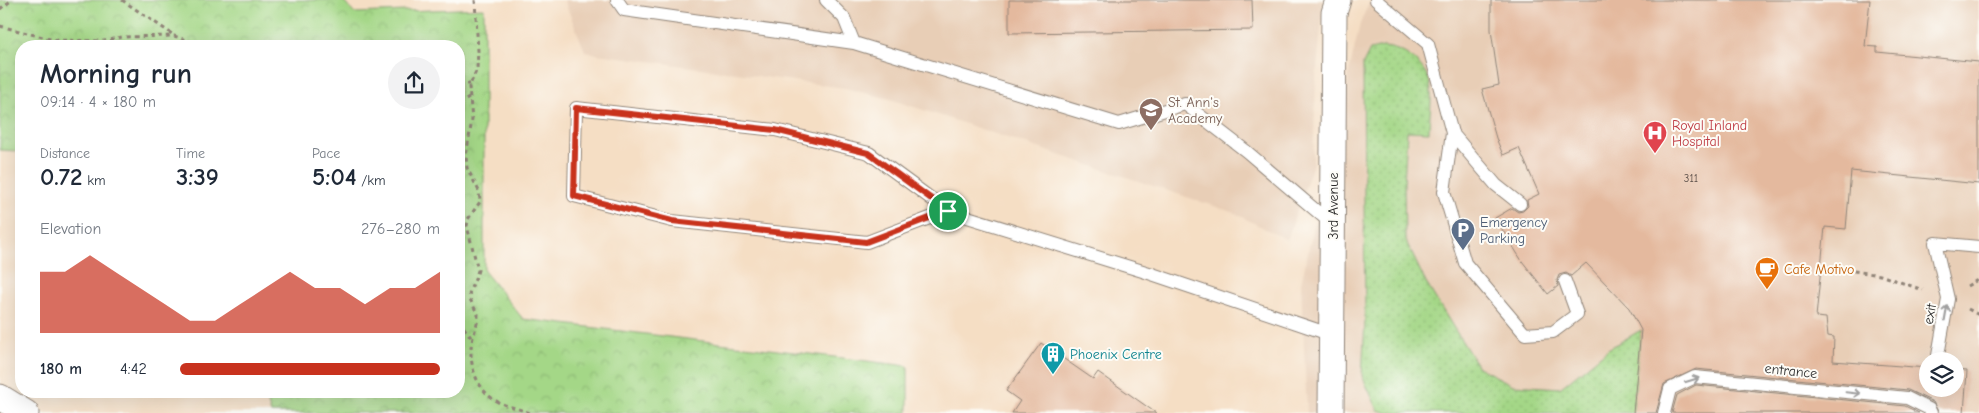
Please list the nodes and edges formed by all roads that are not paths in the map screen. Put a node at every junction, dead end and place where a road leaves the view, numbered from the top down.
1 (616, 0) edge
2 (826, 0) edge
3 (1338, 0) edge
4 (1376, 0) edge
5 (854, 43) junction
6 (1452, 133) junction
7 (1520, 204) dead end
8 (948, 211) junction
9 (1332, 226) junction
10 (1979, 247) edge
11 (1565, 281) dead end
12 (1332, 335) junction
13 (1939, 352) edge
14 (0, 398) edge
15 (26, 413) edge
16 (1331, 413) edge
17 (1664, 413) edge
18 (1931, 413) edge

1 - 5 lane
2 - 5 lane
3 - 9 street, 3rd Avenue
4 - 6 lane
5 - 9 lane
6 - 7 lane
6 - 11 lane
8 - 8 lane
8 - 12 lane
9 - 12 street, 3rd Avenue
13 -> 10 lane, exit
12 - 16 street, 3rd Avenue
14 - 15 street
17 -> 18 lane, entrance

